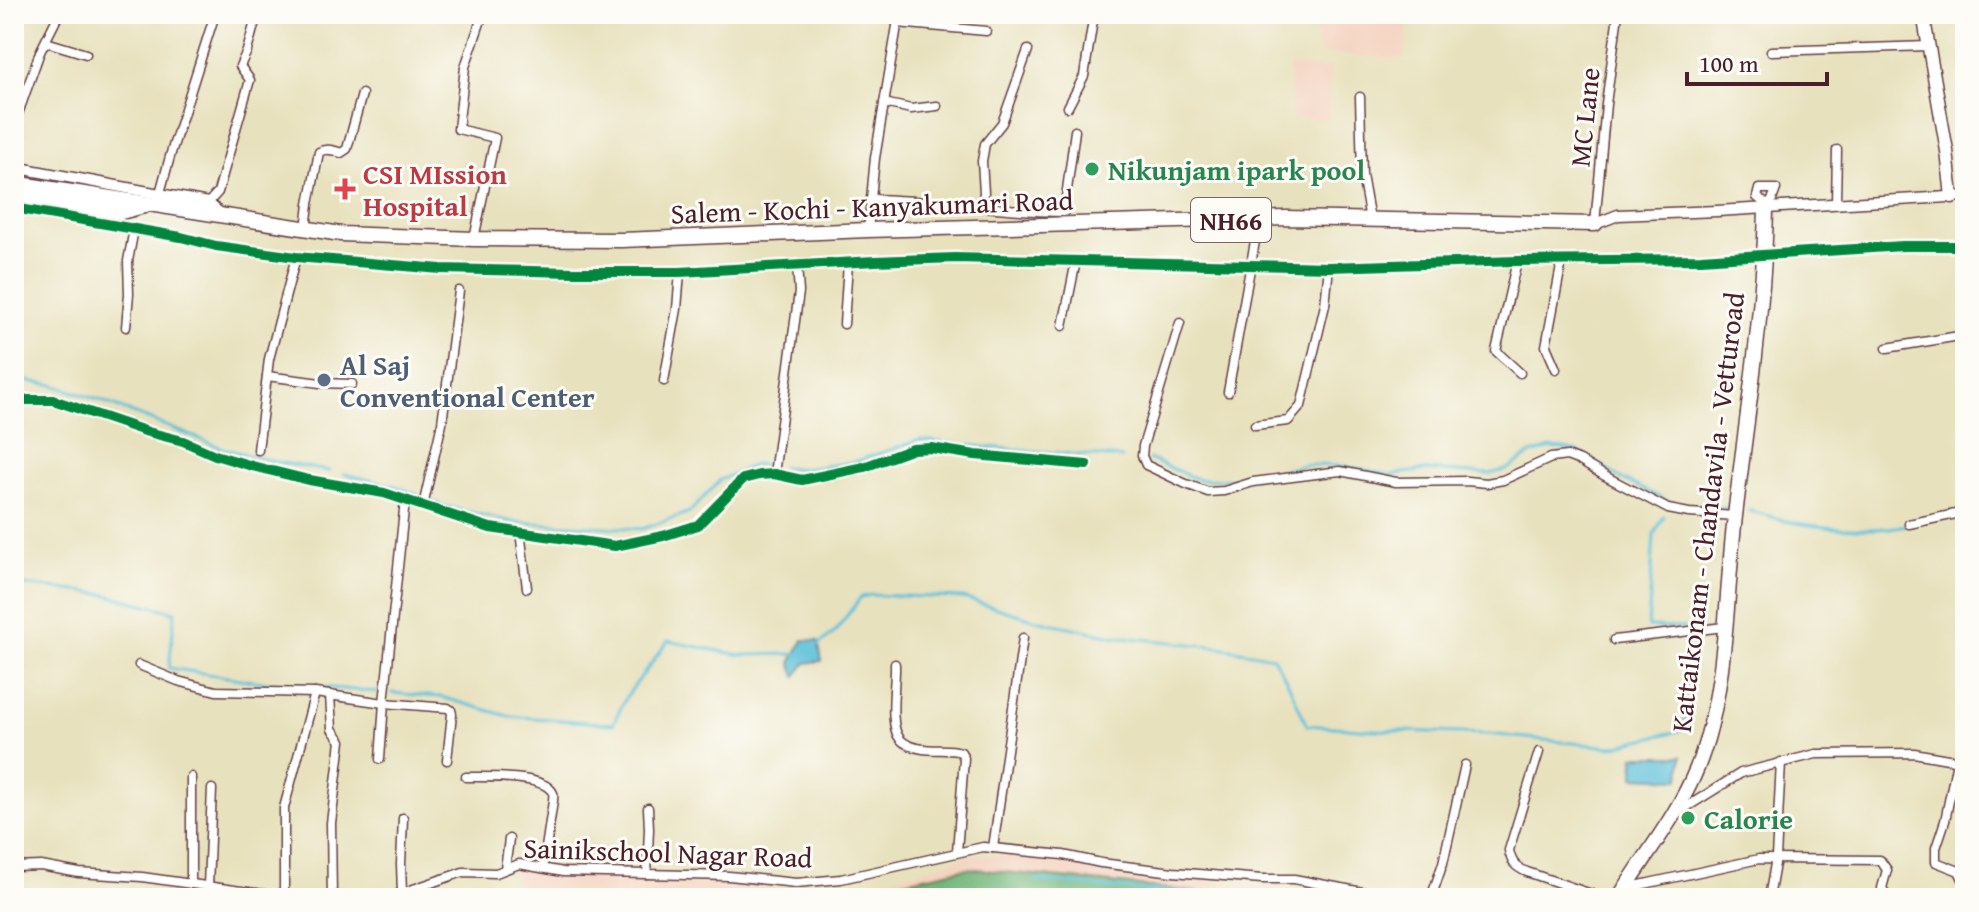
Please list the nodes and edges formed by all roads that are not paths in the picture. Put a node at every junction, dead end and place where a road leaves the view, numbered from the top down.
1 (59, 14) edge
2 (215, 14) edge
3 (257, 14) edge
4 (483, 14) edge
5 (1094, 14) edge
6 (1618, 14) edge
7 (1923, 14) edge
8 (898, 18) edge
9 (986, 31) dead end
10 (46, 42) junction
11 (1929, 46) junction
12 (1028, 50) dead end
13 (1771, 51) dead end
14 (86, 54) dead end
15 (362, 94) dead end
16 (1360, 97) dead end
17 (884, 103) junction
18 (937, 106) dead end
19 (1068, 107) dead end
20 (14, 125) edge
21 (1075, 131) dead end
22 (1837, 150) dead end
23 (14, 167) edge
24 (14, 183) edge
25 (14, 194) edge
26 (1959, 196) edge
27 (156, 199) junction
28 (871, 199) junction
29 (208, 203) junction
30 (1836, 204) junction
31 (982, 206) junction
32 (1766, 206) junction
33 (14, 208) edge
34 (223, 216) junction
35 (1370, 220) junction
36 (1595, 224) junction
37 (134, 229) junction
38 (306, 229) junction
39 (868, 230) junction
40 (1257, 230) dead end
41 (474, 239) junction
42 (1963, 246) edge
43 (1765, 254) junction
44 (296, 257) junction
45 (1076, 261) junction
46 (1517, 261) junction
47 (1562, 261) junction
48 (848, 263) junction
49 (1250, 265) junction
50 (797, 266) junction
51 (1329, 267) junction
52 (680, 272) junction
53 (459, 291) dead end
54 (1965, 305) edge
55 (1180, 323) dead end
56 (844, 324) dead end
57 (1063, 326) dead end
58 (126, 327) dead end
59 (1965, 335) edge
60 (1887, 348) dead end
61 (1556, 369) dead end
62 (1520, 373) dead end
63 (267, 376) junction
64 (664, 381) dead end
65 (352, 384) dead end
66 (1228, 392) dead end
67 (14, 394) edge
68 (1255, 425) dead end
69 (258, 450) dead end
70 (1087, 465) dead end
71 (774, 474) junction
72 (405, 500) junction
73 (423, 506) junction
74 (1965, 512) edge
75 (1735, 516) junction
76 (1909, 524) dead end
77 (520, 531) junction
78 (527, 588) dead end
79 (1724, 627) junction
80 (1023, 638) dead end
81 (1614, 640) dead end
82 (895, 664) dead end
83 (139, 665) dead end
84 (315, 693) junction
85 (330, 695) junction
86 (384, 703) junction
87 (1539, 752) dead end
88 (380, 759) dead end
89 (447, 760) dead end
90 (1781, 762) junction
91 (1961, 762) edge
92 (1465, 765) dead end
93 (191, 777) dead end
94 (466, 777) dead end
95 (212, 789) dead end
96 (648, 808) dead end
97 (1673, 816) junction
98 (403, 818) dead end
99 (509, 839) dead end
100 (993, 848) junction
101 (957, 852) junction
102 (1776, 858) junction
103 (14, 867) edge
104 (543, 868) junction
105 (505, 869) junction
106 (647, 874) junction
107 (1965, 883) edge
108 (191, 884) junction
109 (208, 886) junction
110 (402, 893) junction
111 (1622, 893) edge
112 (284, 897) edge
113 (292, 898) edge
114 (332, 898) edge
115 (381, 898) edge
116 (1383, 898) edge
117 (1431, 898) edge
118 (1603, 898) edge
119 (1769, 898) edge
120 (1885, 898) edge

1 - 10 street
2 - 27 street
3 - 29 street
4 - 41 street
5 - 19 street
6 - 36 street, MC Lane
7 - 11 main road
8 - 9 street
8 - 17 street
10 - 14 street
10 - 20 street
11 - 13 street
11 - 26 main road
12 - 31 street
15 - 38 street
16 - 35 street
17 - 18 street
17 - 28 street
21 - 31 street
22 - 30 street
23 - 27 street
24 - 27 main road, Salem - Kochi - Kanyakumari Road / NH66
25 - 27 main road, Salem - Kochi - Kanyakumari Road / NH66
26 - 30 street
27 - 29 street
27 - 34 main road, Salem - Kochi - Kanyakumari Road / NH66
28 - 31 street
28 - 39 street
29 - 34 street
30 - 32 street
32 - 36 street
32 - 43 main road, Kattaikonam - Chandavila - Vetturoad
33 - 37 street
34 - 38 main road, Salem - Kochi - Kanyakumari Road / NH66
35 - 36 main road, Salem - Kochi - Kanyakumari Road / NH66
35 - 39 main road, Salem - Kochi - Kanyakumari Road / NH66
37 - 44 street
37 - 58 street
38 - 41 main road, Salem - Kochi - Kanyakumari Road / NH66
39 - 41 main road, Salem - Kochi - Kanyakumari Road / NH66
40 - 49 street
42 - 43 street
42 - 54 street
43 - 47 street
43 - 75 main road, Kattaikonam - Chandavila - Vetturoad
44 - 52 street
44 - 63 street
45 - 48 street
45 - 49 street
45 - 57 street
46 - 47 street
46 - 51 street
46 - 62 street
47 - 61 street
48 - 50 street
48 - 56 street
49 - 51 street
49 - 66 street
50 - 52 street
50 - 71 street
51 - 68 street
52 - 64 street
53 - 73 street
55 - 75 street
59 - 60 street
63 - 65 street
63 - 69 street
67 - 72 street
70 - 71 street
71 - 77 street
72 - 73 street
72 - 86 street
73 - 77 street
74 - 76 street
75 - 79 main road, Kattaikonam - Chandavila - Vetturoad
77 - 78 street
79 - 81 street
79 - 97 main road, Kattaikonam - Chandavila - Vetturoad
80 - 100 street
82 - 101 street
83 - 84 street
84 - 85 street
84 - 112 street
85 - 86 street
85 - 114 street
86 - 88 street
86 - 89 street
87 - 118 street
90 - 91 street
90 - 97 street
90 - 102 street
91 - 107 street
92 - 117 street
93 - 108 street
94 - 104 street
95 - 109 street
96 - 106 street
97 - 111 main road, Kattaikonam - Chandavila - Vetturoad
98 - 110 street
99 - 105 street
100 - 101 street, Sainikschool Nagar Road
100 - 116 street, Sainikschool Nagar Road
101 - 106 street, Sainikschool Nagar Road
102 - 111 street
102 - 119 street
102 - 120 street
103 - 108 street
104 - 105 street, Sainikschool Nagar Road
104 - 106 street, Sainikschool Nagar Road
105 - 110 street, Sainikschool Nagar Road
108 - 109 street
109 - 112 street
110 - 115 street, Sainikschool Nagar Road
112 - 113 street

